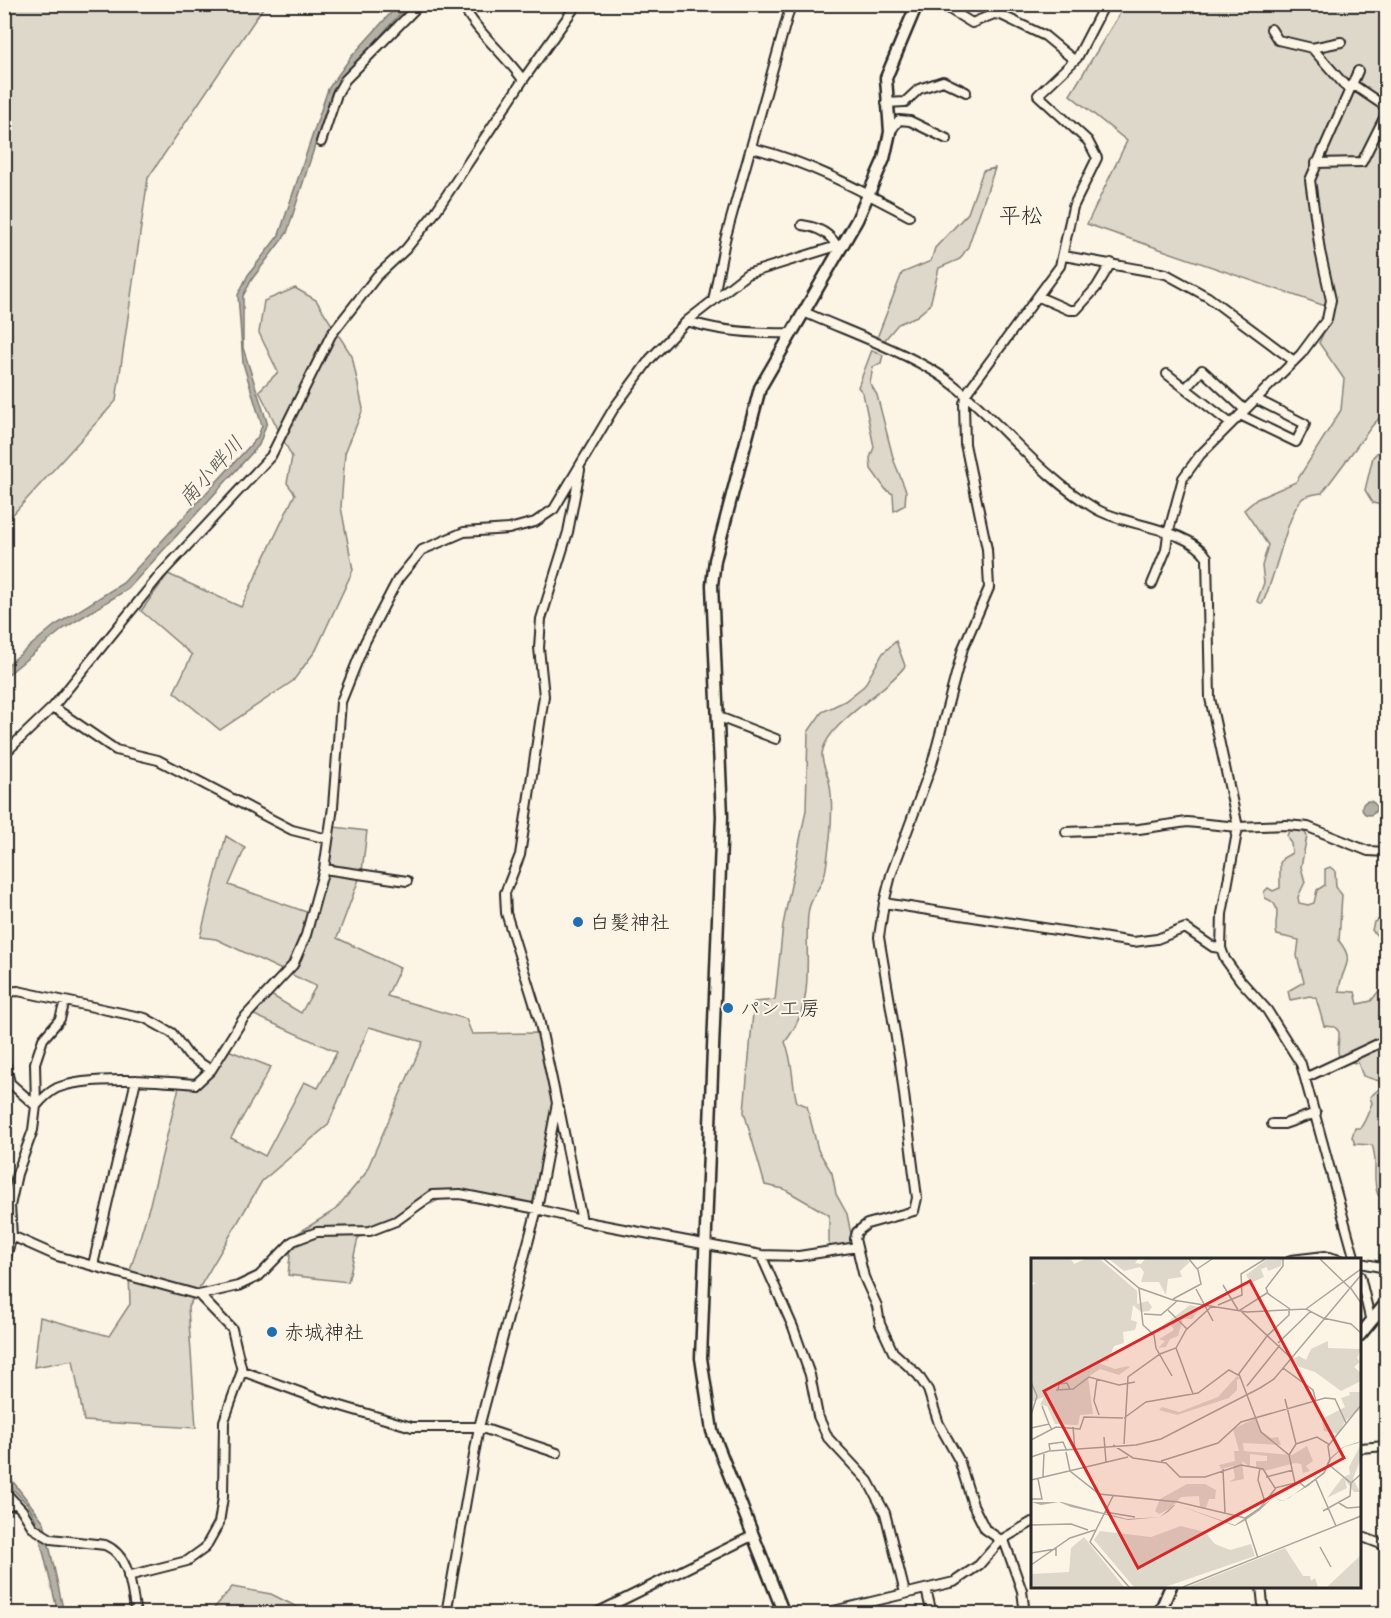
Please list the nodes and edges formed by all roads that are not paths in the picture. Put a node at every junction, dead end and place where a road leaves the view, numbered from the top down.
1 (420, 4) edge
2 (462, 4) edge
3 (578, 4) edge
4 (791, 4) edge
5 (917, 4) edge
6 (941, 4) edge
7 (1105, 4) edge
8 (1271, 29) dead end
9 (1341, 42) dead end
10 (1312, 48) junction
11 (1074, 60) junction
12 (1358, 71) dead end
13 (523, 80) junction
14 (1351, 87) junction
15 (966, 92) dead end
16 (886, 103) junction
17 (1386, 107) edge
18 (1386, 114) edge
19 (890, 132) junction
20 (947, 139) dead end
21 (321, 142) dead end
22 (752, 148) junction
23 (1316, 163) junction
24 (869, 195) junction
25 (909, 216) dead end
26 (802, 225) dead end
27 (839, 244) junction
28 (1064, 256) junction
29 (1111, 263) junction
30 (1039, 297) junction
31 (713, 301) junction
32 (804, 312) junction
33 (687, 321) junction
34 (791, 333) junction
35 (1294, 361) junction
36 (1167, 374) dead end
37 (1187, 387) junction
38 (966, 396) junction
39 (1256, 399) junction
40 (1242, 413) junction
41 (1231, 424) junction
42 (582, 460) junction
43 (1168, 534) junction
44 (1152, 584) dead end
45 (53, 707) junction
46 (719, 717) junction
47 (776, 739) dead end
48 (4, 754) edge
49 (1238, 826) junction
50 (1066, 832) dead end
51 (328, 839) junction
52 (1386, 852) edge
53 (324, 869) junction
54 (407, 881) dead end
55 (884, 903) junction
56 (1221, 948) junction
57 (4, 992) edge
58 (65, 1000) junction
59 (1386, 1040) edge
60 (4, 1058) edge
61 (211, 1070) junction
62 (1305, 1078) junction
63 (136, 1080) junction
64 (557, 1103) junction
65 (36, 1106) junction
66 (1316, 1113) junction
67 (1272, 1124) dead end
68 (537, 1209) junction
69 (582, 1221) junction
70 (12, 1236) junction
71 (704, 1245) junction
72 (857, 1247) junction
73 (762, 1255) junction
74 (1308, 1258) edge
75 (1332, 1258) edge
76 (1354, 1258) edge
77 (1361, 1263) edge
78 (4, 1264) edge
79 (93, 1265) junction
80 (1386, 1268) edge
81 (1361, 1284) edge
82 (199, 1295) junction
83 (1386, 1303) edge
84 (1371, 1322) junction
85 (1361, 1333) edge
86 (242, 1371) junction
87 (478, 1427) junction
88 (1386, 1446) edge
89 (1361, 1448) edge
90 (557, 1453) dead end
91 (4, 1491) edge
92 (15, 1503) junction
93 (4, 1507) edge
94 (1031, 1523) edge
95 (752, 1536) junction
96 (1361, 1537) edge
97 (1001, 1540) junction
98 (1386, 1546) edge
99 (128, 1576) junction
100 (1171, 1588) edge
101 (1261, 1588) edge
102 (926, 1589) junction
103 (905, 1593) junction
104 (136, 1614) edge
105 (446, 1614) edge
106 (594, 1614) edge
107 (784, 1614) edge
108 (821, 1614) edge
109 (932, 1614) edge
110 (1025, 1614) edge
111 (1159, 1614) edge
112 (1264, 1614) edge

1 - 21 street
2 - 13 street
3 - 13 street
4 - 22 street
5 - 16 street
6 - 11 street
7 - 11 street
8 - 10 street
9 - 10 street
10 - 14 street
11 - 28 street
12 - 14 street
13 - 45 street
14 - 17 street
14 - 23 street
15 - 16 street
16 - 19 street
18 - 23 street
19 - 20 street
19 - 24 street
22 - 24 street
22 - 31 street
23 - 35 street
24 - 25 street
24 - 27 street
26 - 27 street
27 - 31 street
27 - 32 street
28 - 29 street
28 - 30 street
29 - 30 street
29 - 35 street
30 - 38 street
31 - 33 street
32 - 34 street
32 - 38 street
33 - 34 street
33 - 42 street
34 - 46 street
35 - 39 street
36 - 37 street
37 - 40 street
37 - 41 street
38 - 43 street
38 - 55 street
39 - 40 street
39 - 40 street
40 - 41 street
41 - 43 street
42 - 51 street
42 - 64 street
43 - 44 street
43 - 49 street
45 - 48 street
45 - 51 street
46 - 47 street
46 - 71 street
49 - 50 street
49 - 52 street
49 - 56 street
51 - 53 street
53 - 54 street
53 - 61 street
55 - 56 street
55 - 72 street
56 - 62 street
57 - 58 street
58 - 61 street
58 - 65 street
59 - 62 street
60 - 65 street
61 - 63 street
62 - 66 street
63 - 65 street
63 - 79 street
64 - 68 street
64 - 69 street
65 - 70 street
66 - 67 street
66 - 76 street
68 - 69 street
68 - 82 street
68 - 87 street
69 - 71 street
70 - 78 street
70 - 79 street
71 - 73 street
71 - 95 street
72 - 73 street
72 - 97 street
73 - 103 street
74 - 75 street
77 - 80 street
79 - 82 street
81 - 84 street
82 - 86 street
83 - 84 street
84 - 85 street
86 - 87 street
86 - 99 street
87 - 90 street
87 - 105 street
88 - 89 street
91 - 92 street
92 - 93 street
92 - 99 street
94 - 97 street
95 - 106 street
95 - 107 street
96 - 98 street
97 - 102 street
97 - 110 street
99 - 104 street
100 - 111 street
101 - 112 street
102 - 103 street
102 - 109 street
103 - 108 street

